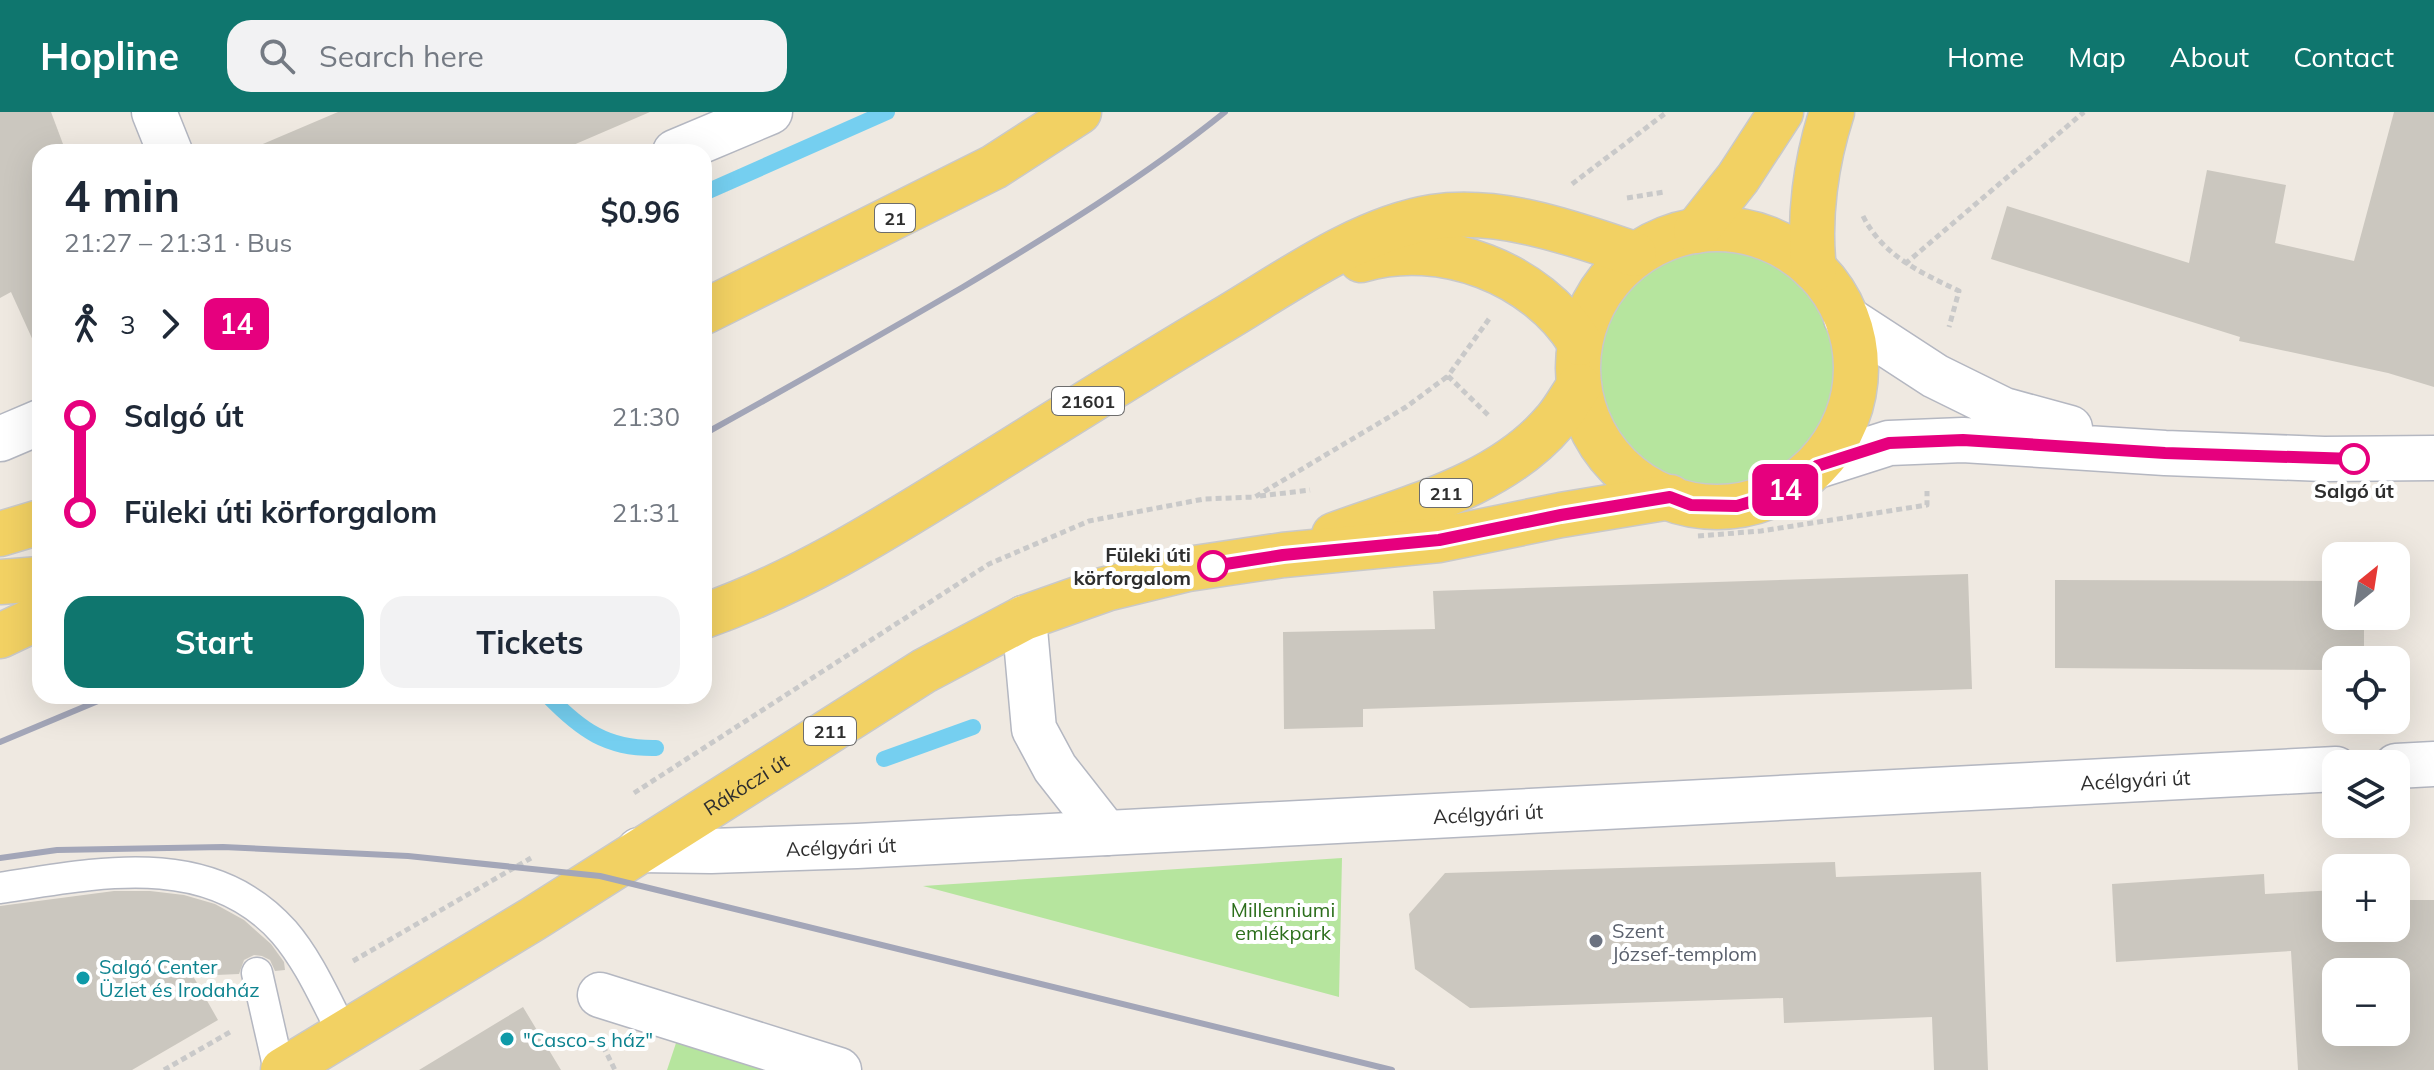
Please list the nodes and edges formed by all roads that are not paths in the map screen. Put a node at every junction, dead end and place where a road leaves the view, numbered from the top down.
1 (154, 112) edge
2 (770, 112) edge
3 (1079, 112) edge
4 (1781, 112) edge
5 (1832, 112) edge
6 (167, 144) edge
7 (694, 144) edge
8 (1696, 231) junction
9 (1634, 254) junction
10 (1814, 269) junction
11 (1276, 288) junction
12 (712, 308) edge
13 (1846, 318) junction
14 (1580, 343) junction
15 (1579, 386) junction
16 (32, 425) edge
17 (0, 439) edge
18 (2165, 453) junction
19 (2434, 458) edge
20 (1817, 466) junction
21 (1670, 497) junction
22 (32, 524) edge
23 (0, 534) edge
24 (1283, 555) junction
25 (32, 580) edge
26 (0, 582) edge
27 (712, 613) edge
28 (1024, 618) junction
29 (32, 621) edge
30 (0, 636) edge
31 (2434, 764) edge
32 (2410, 765) edge
33 (2322, 770) edge
34 (1106, 833) junction
35 (639, 850) junction
36 (0, 888) edge
37 (257, 973) dead end
38 (600, 995) dead end
39 (343, 1033) junction
40 (281, 1070) edge
41 (839, 1070) edge

1 - 6 street
2 - 7 street
3 - 12 main road, 21
4 - 8 main road
5 - 10 main road
8 - 9 main road, 211
8 - 10 main road, 211
9 - 11 main road, 21601
9 - 14 main road, 211
10 - 13 main road, 211
11 - 14 main road, 21601
11 - 27 main road, 21601
13 - 18 street
13 - 20 main road, 211
14 - 15 main road, 211
15 - 21 main road, 211
15 - 24 main road, 211
16 - 17 street
18 - 19 street
18 - 20 street
20 - 21 main road, 211
21 - 24 main road, 211
22 - 23 main road
24 - 28 main road, Rákóczi út / 211
25 - 26 main road
28 - 34 street
28 - 35 main road, Rákóczi út / 211
29 - 30 main road
31 - 32 street
33 - 34 street, Acélgyári út
34 - 35 street, Acélgyári út
35 - 39 main road, Rákóczi út / 211
36 - 39 lane
37 - 40 lane
38 - 41 street
39 - 40 main road, Rákóczi út / 211

